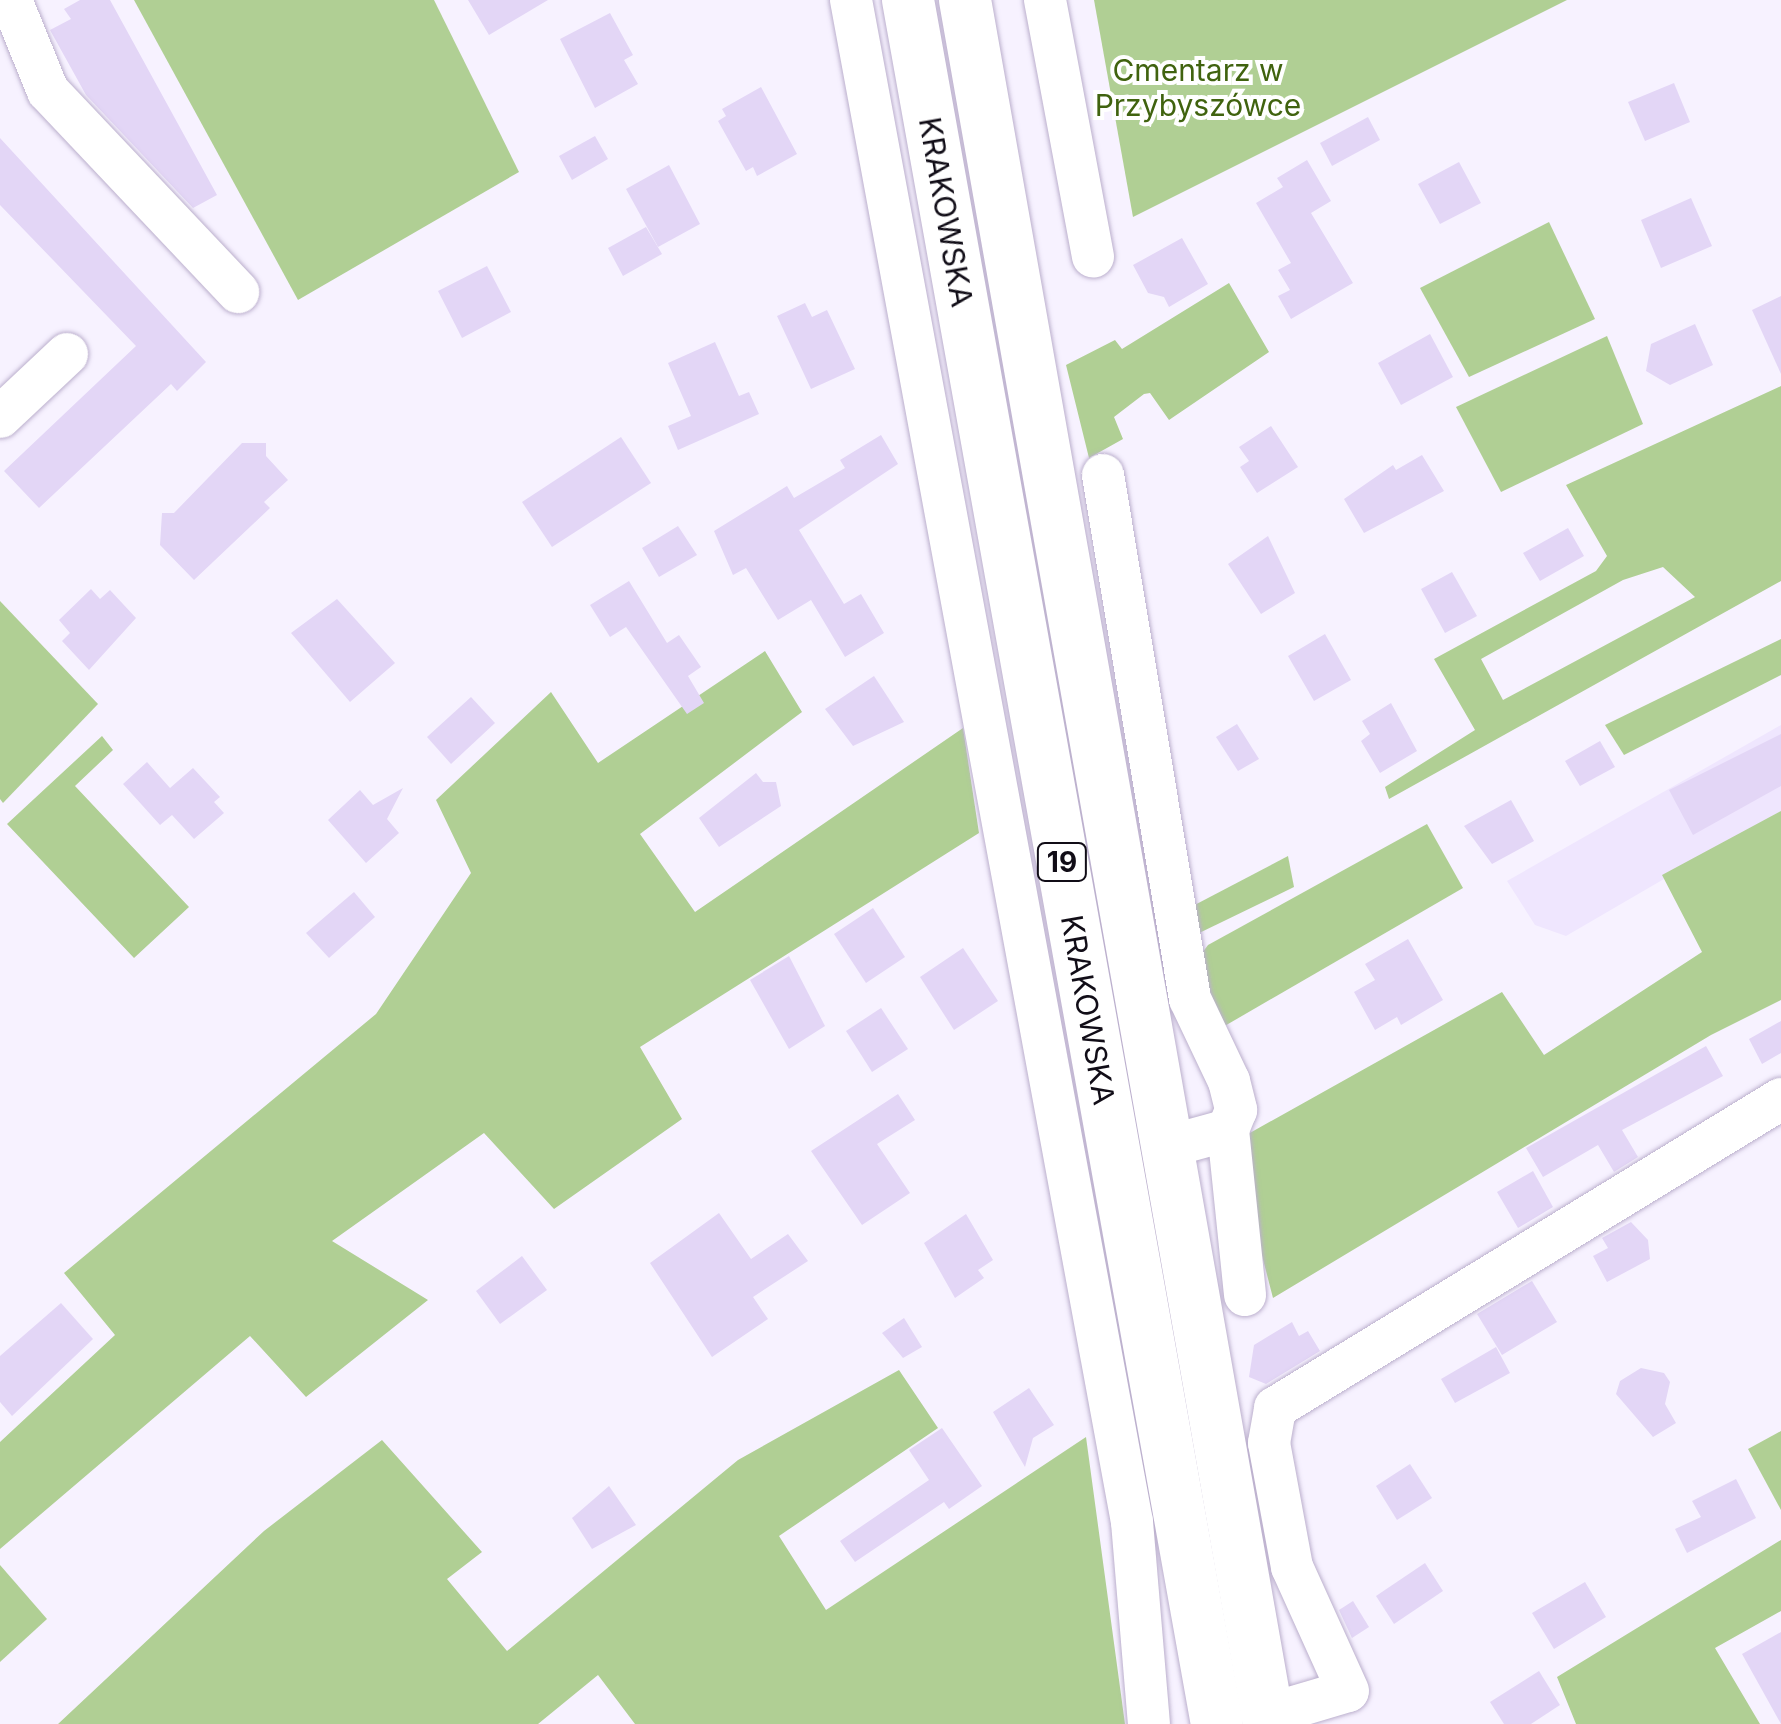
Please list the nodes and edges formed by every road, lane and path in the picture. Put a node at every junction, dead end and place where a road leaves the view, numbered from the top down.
1 (11, 0) edge
2 (852, 0) edge
3 (908, 0) edge
4 (965, 0) edge
5 (1045, 0) edge
6 (1093, 257) dead end
7 (238, 292) dead end
8 (67, 354) dead end
9 (0, 417) edge
10 (1103, 475) dead end
11 (1781, 1098) edge
12 (1228, 1130) junction
13 (1166, 1147) junction
14 (1245, 1295) dead end
15 (1323, 1713) edge
16 (1268, 1720) edge
17 (1149, 1724) edge
18 (1216, 1724) edge

1 - 7 street
2 - 17 street, KRAKOWSKA
3 - 18 main road, KRAKOWSKA / 19
4 - 13 main road, KRAKOWSKA / 19
5 - 6 street
8 - 9 street
10 - 12 street
11 - 15 street, KRAKOWSKA
12 - 13 street
12 - 14 street
13 - 16 main road, KRAKOWSKA / 19
15 - 16 street, KRAKOWSKA

